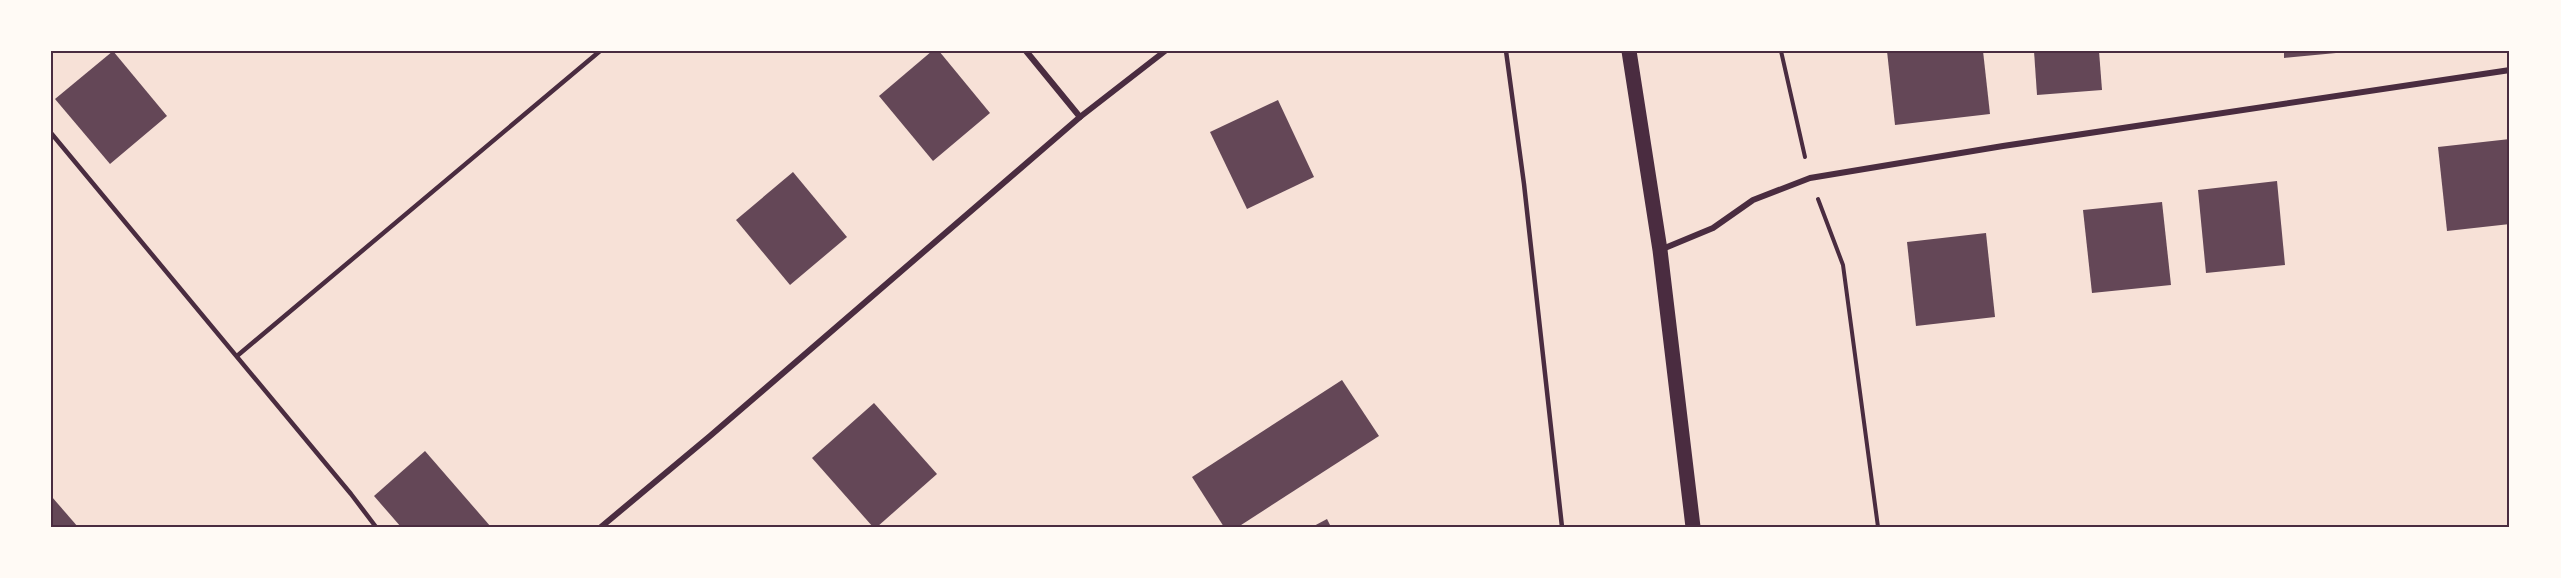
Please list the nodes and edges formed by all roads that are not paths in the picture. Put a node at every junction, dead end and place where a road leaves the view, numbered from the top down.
1 (600, 51) edge
2 (1026, 51) edge
3 (1165, 51) edge
4 (1506, 51) edge
5 (1629, 51) edge
6 (2510, 70) edge
7 (1080, 117) junction
8 (51, 133) edge
9 (1660, 250) junction
10 (237, 356) junction
11 (376, 527) edge
12 (601, 527) edge
13 (1562, 527) edge
14 (1693, 527) edge

1 - 10 lane
2 - 7 street
3 - 7 street
4 - 13 lane
5 - 9 main road
6 - 9 street
7 - 12 street
8 - 10 lane
9 - 14 main road
10 - 11 lane

